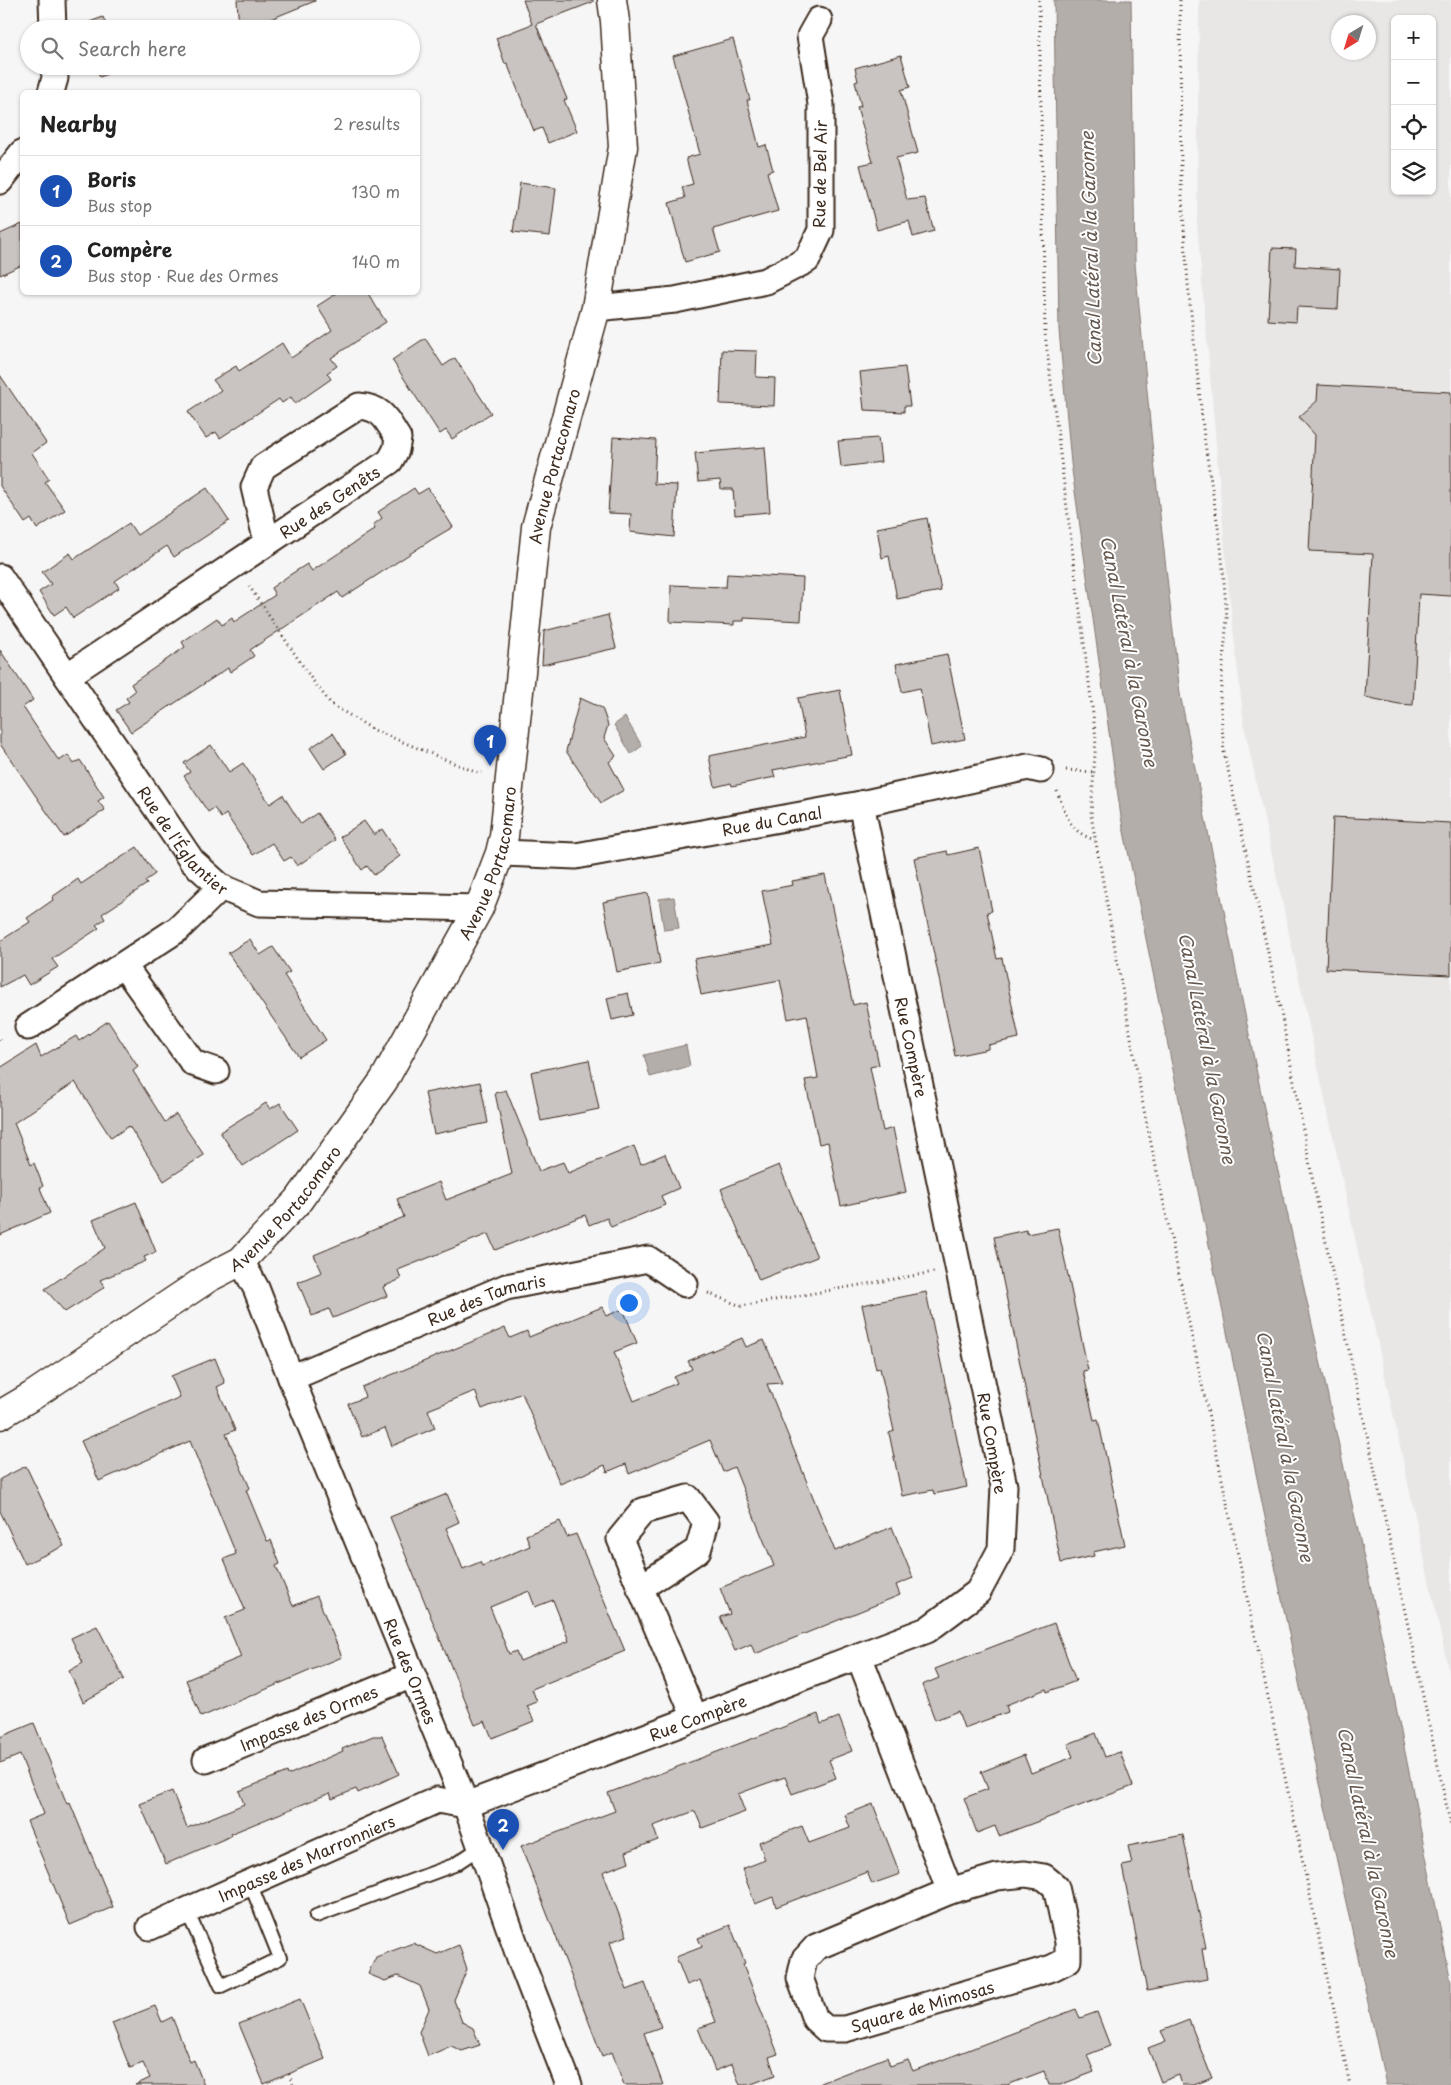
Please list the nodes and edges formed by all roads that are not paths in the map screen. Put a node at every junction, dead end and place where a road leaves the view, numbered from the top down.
1 (52, 0) edge
2 (612, 0) edge
3 (53, 20) edge
4 (819, 20) dead end
5 (55, 75) edge
6 (52, 90) edge
7 (20, 155) edge
8 (0, 181) edge
9 (596, 308) junction
10 (267, 543) junction
11 (4, 591) edge
12 (67, 676) junction
13 (1041, 770) road end
14 (862, 804) junction
15 (500, 853) junction
16 (221, 888) junction
17 (479, 908) junction
18 (124, 966) junction
19 (28, 1027) dead end
20 (216, 1071) dead end
21 (241, 1261) junction
22 (684, 1284) road end
23 (291, 1378) junction
24 (0, 1415) edge
25 (640, 1588) dead end
26 (859, 1656) junction
27 (412, 1675) junction
28 (695, 1718) junction
29 (206, 1760) dead end
30 (466, 1806) junction
31 (481, 1847) junction
32 (250, 1883) junction
33 (950, 1891) junction
34 (187, 1911) junction
35 (316, 1916) dead end
36 (150, 1927) dead end
37 (569, 2085) edge

1 - 3 street
2 - 9 street, Avenue Portacomaro
4 - 9 street, Rue de Bel Air
5 - 6 street
7 - 8 street
9 - 15 street, Avenue Portacomaro
10 - 10 street, Rue des Genêts
10 - 12 street, Rue des Genêts
11 - 12 street, Rue de l'Églantier
12 - 16 street, Rue de l'Églantier
13 - 14 street, Rue du Canal
14 - 15 street, Rue du Canal
14 - 26 street, Rue Compère
15 - 17 street, Avenue Portacomaro
16 - 17 street, Rue de l'Églantier
16 - 18 street
17 - 21 street, Avenue Portacomaro
18 - 19 street
18 - 20 street
21 - 23 street, Rue des Ormes
21 - 24 street, Avenue Portacomaro
22 - 23 street, Rue des Tamaris
23 - 27 street, Rue des Ormes
25 - 28 street
26 - 28 street, Rue Compère
26 - 33 street
27 - 29 street, Impasse des Ormes
27 - 30 street, Rue des Ormes
28 - 30 street, Rue Compère
30 - 31 street, Rue des Ormes
30 - 32 street, Impasse des Marronniers
31 - 35 lane
31 - 37 street, Rue des Ormes
32 - 34 street, Impasse des Marronniers
32 - 34 lane
33 - 33 street, Square de Mimosas
34 - 36 street, Impasse des Marronniers

